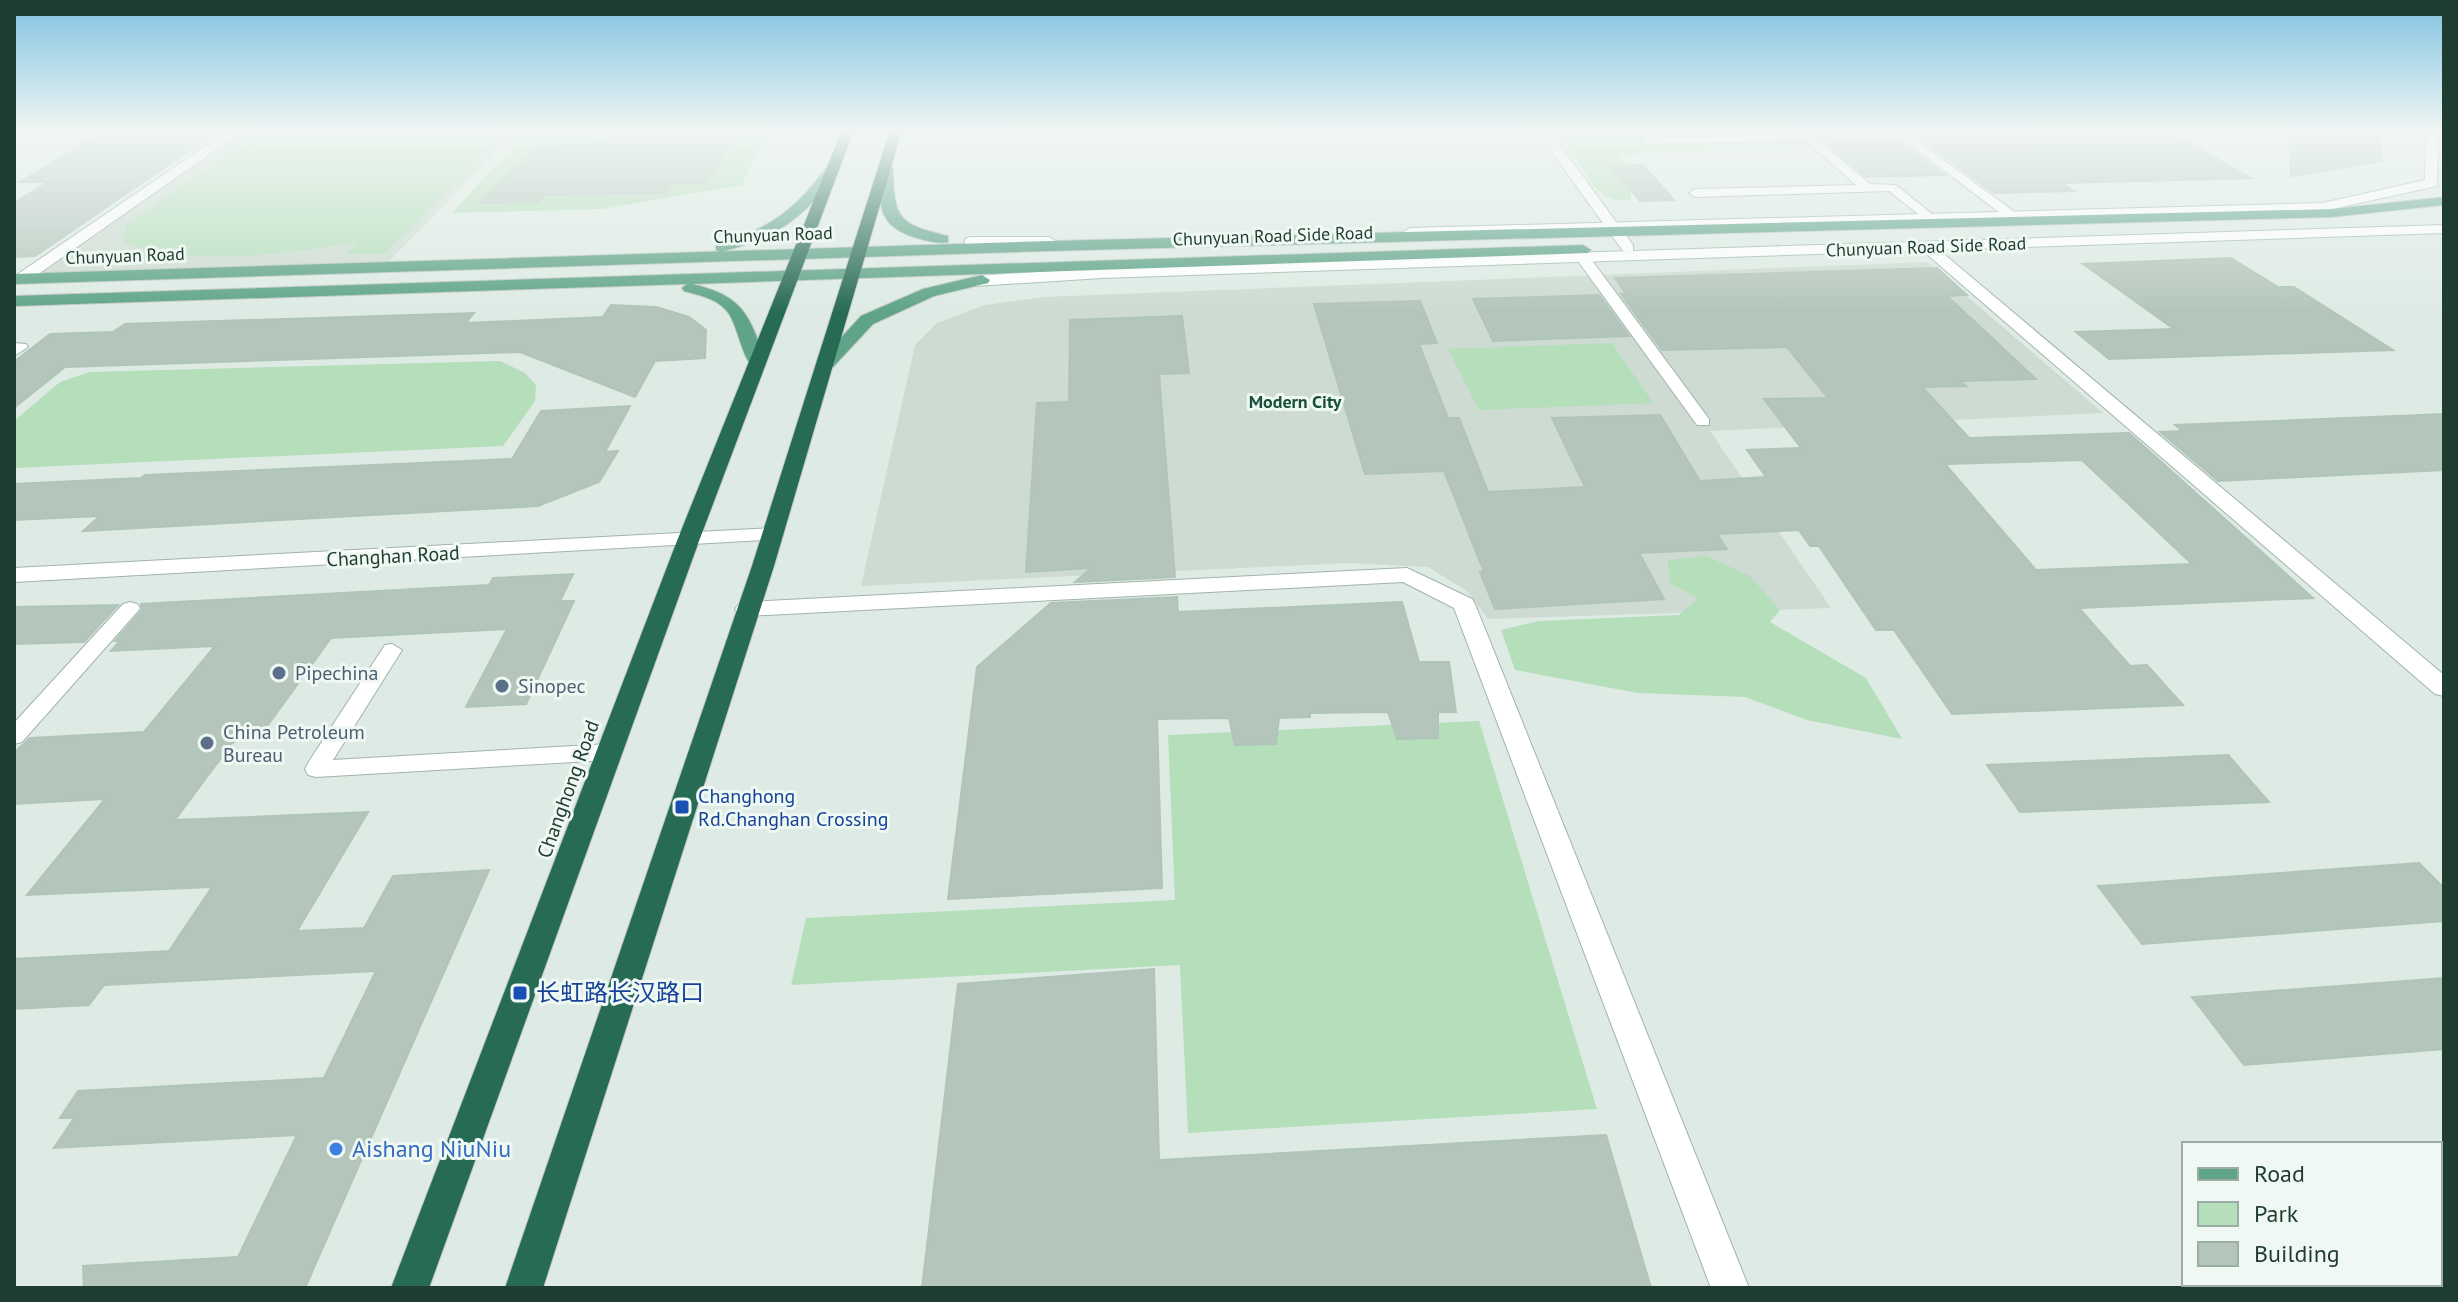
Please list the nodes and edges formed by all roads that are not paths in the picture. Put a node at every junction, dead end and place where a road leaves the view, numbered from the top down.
1 (148, 191) edge
2 (817, 191) edge
3 (824, 191) edge
4 (879, 191) edge
5 (886, 191) edge
6 (1588, 191) edge
7 (1772, 191) edge
8 (1897, 191) edge
9 (1978, 191) edge
10 (2406, 191) edge
11 (1695, 193) dead end
12 (2444, 201) edge
13 (2012, 216) junction
14 (2444, 216) edge
15 (1931, 218) junction
16 (1617, 229) junction
17 (2444, 229) edge
18 (970, 242) junction
19 (1049, 246) junction
20 (1927, 247) junction
21 (1628, 248) junction
22 (666, 258) junction
23 (1583, 258) junction
24 (858, 263) junction
25 (795, 265) junction
26 (1038, 266) junction
27 (18, 279) edge
28 (652, 280) junction
29 (975, 281) junction
30 (14, 301) edge
31 (757, 363) junction
32 (827, 363) junction
33 (1703, 422) dead end
34 (772, 534) junction
35 (688, 541) junction
36 (14, 575) edge
37 (130, 608) dead end
38 (747, 609) junction
39 (392, 650) dead end
40 (2444, 688) edge
41 (14, 737) edge
42 (609, 752) junction
43 (410, 1288) edge
44 (524, 1288) edge
45 (1730, 1288) edge

1 - 27 street
2 - 22 main road
3 - 25 highway, Changhong Road
4 - 24 highway
5 - 18 main road
6 - 16 street
7 - 11 lane
8 - 15 lane
9 - 13 lane
10 - 13 street, Chunyuan Road Side Road
12 - 16 main road, Chunyuan Road
13 - 15 street, Chunyuan Road Side Road
14 - 21 main road, Chunyuan Road
15 - 16 street, Chunyuan Road Side Road
16 - 18 street, Chunyuan Road Side Road
16 - 19 main road, Chunyuan Road
16 - 21 street
17 - 20 street, Chunyuan Road Side Road
18 - 19 main road
19 - 24 main road, Chunyuan Road
20 - 23 street, Chunyuan Road Side Road
20 - 40 street
21 - 26 main road, Chunyuan Road
22 - 25 main road, Chunyuan Road
22 - 27 main road, Chunyuan Road
23 - 29 street, Chunyuan Road Side Road
23 - 33 lane
24 - 25 main road, Chunyuan Road
24 - 25 main road, Chunyuan Road
24 - 26 main road, Chunyuan Road
24 - 32 highway
25 - 28 main road, Chunyuan Road
25 - 31 highway, Changhong Road
26 - 29 main road
28 - 30 main road, Chunyuan Road
28 - 31 main road
29 - 32 main road
31 - 35 highway, Changhong Road
32 - 34 highway
34 - 35 street, Changhan Road
34 - 38 highway
35 - 36 street, Changhan Road
35 - 42 highway, Changhong Road
37 - 41 lane
38 - 44 highway
38 - 45 street
39 - 42 lane
42 - 43 highway, Changhong Road

